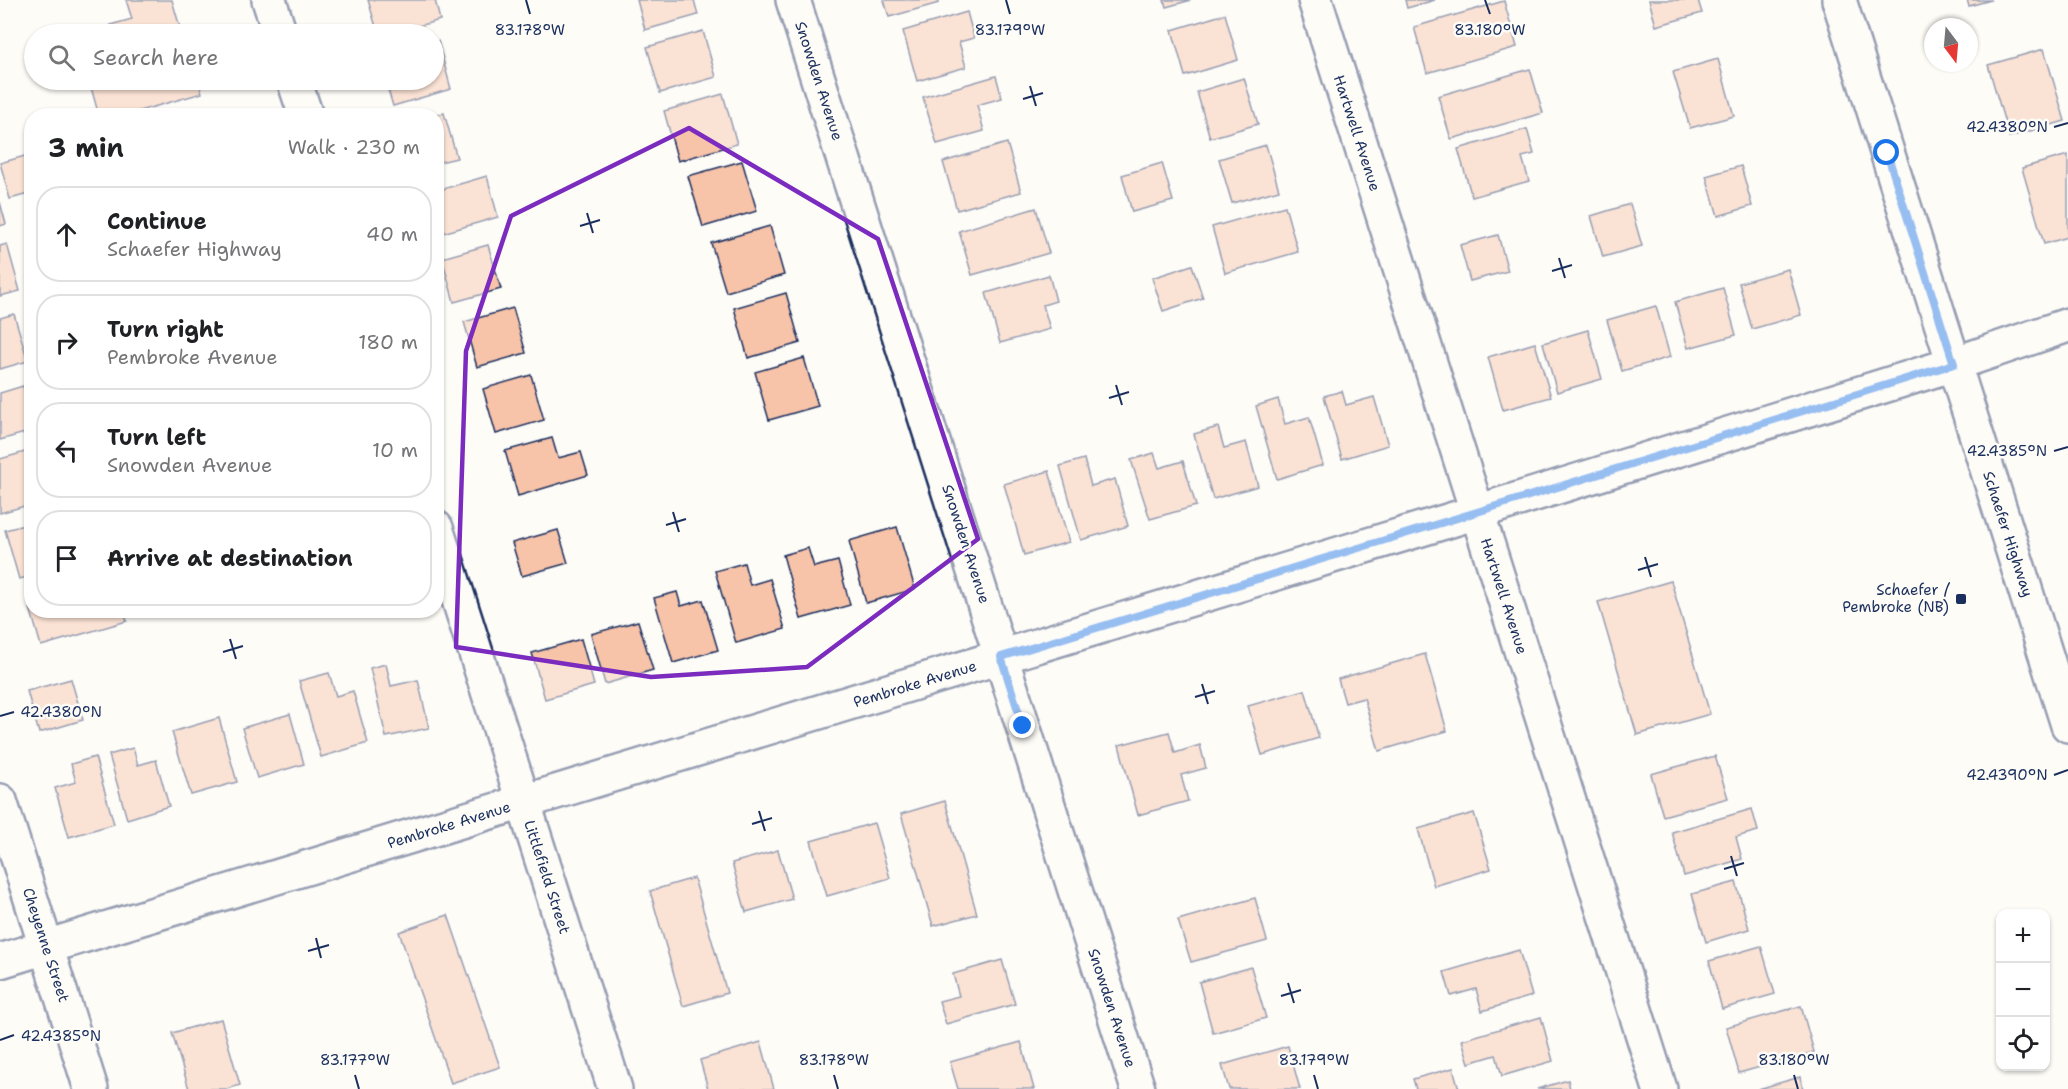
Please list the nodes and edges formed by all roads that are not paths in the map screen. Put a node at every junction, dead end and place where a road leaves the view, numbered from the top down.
1 (269, 0) edge
2 (793, 0) edge
3 (1315, 0) edge
4 (1839, 0) edge
5 (277, 24) edge
6 (297, 90) edge
7 (303, 108) edge
8 (2068, 325) edge
9 (1954, 364) junction
10 (1477, 512) junction
11 (444, 553) edge
12 (1001, 657) junction
13 (2068, 725) edge
14 (0, 801) edge
15 (524, 802) junction
16 (46, 947) junction
17 (0, 962) edge
18 (91, 1089) edge
19 (615, 1089) edge
20 (1138, 1089) edge
21 (1660, 1089) edge

1 - 5 street
2 - 12 street, Snowden Avenue
3 - 10 street, Hartwell Avenue
4 - 9 street, Schaefer Highway
6 - 7 street
8 - 9 street, Pembroke Avenue
9 - 10 street, Pembroke Avenue
9 - 13 street, Schaefer Highway
10 - 12 street, Pembroke Avenue
10 - 21 street, Hartwell Avenue
11 - 15 street, Littlefield Street
12 - 15 street, Pembroke Avenue
12 - 20 street, Snowden Avenue
14 - 16 street, Cheyenne Street
15 - 16 street, Pembroke Avenue
15 - 19 street, Littlefield Street
16 - 17 street, Pembroke Avenue
16 - 18 street, Cheyenne Street

